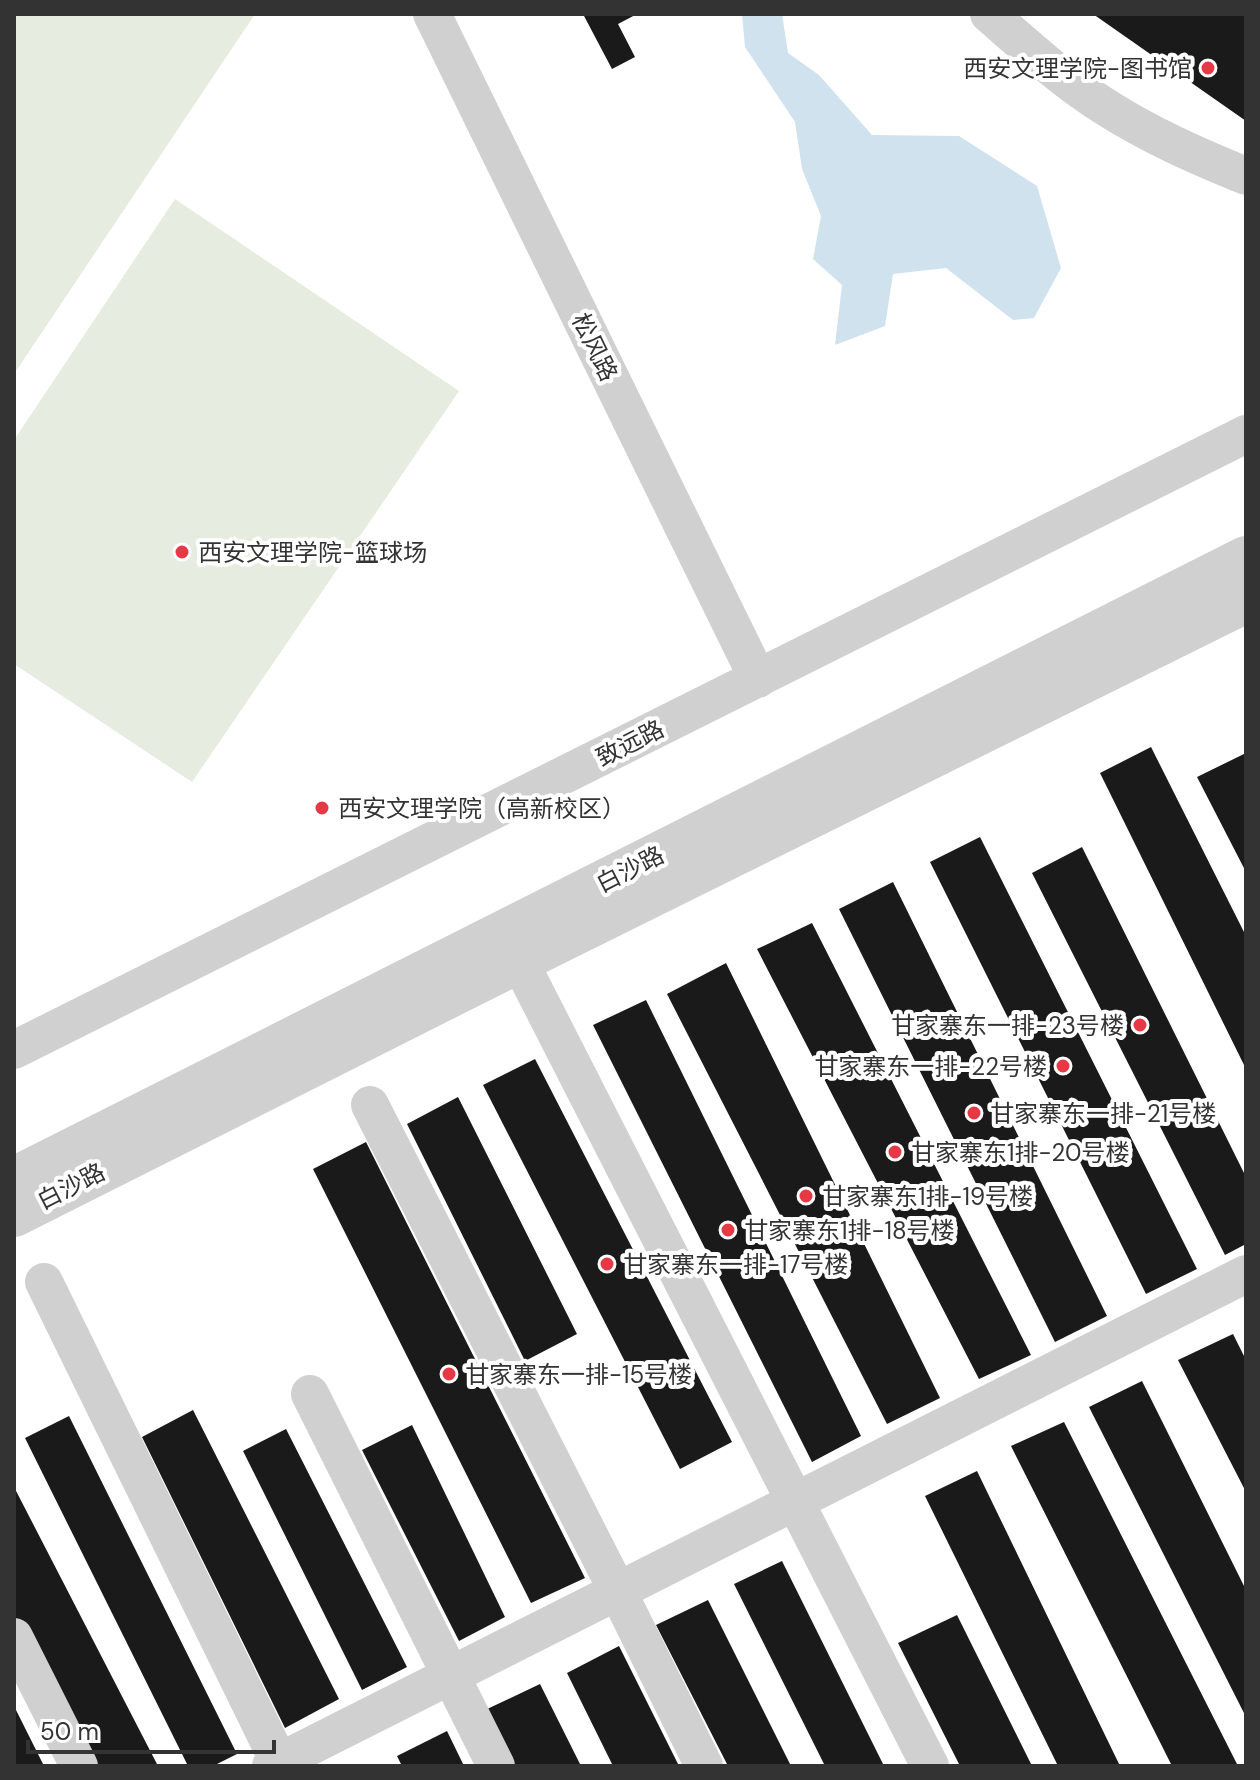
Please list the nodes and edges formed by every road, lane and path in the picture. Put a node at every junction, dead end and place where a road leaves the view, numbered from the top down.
1 (432, 14) edge
2 (989, 14) edge
3 (1246, 176) edge
4 (1246, 434) edge
5 (1246, 558) edge
6 (1246, 601) edge
7 (758, 679) junction
8 (512, 947) junction
9 (14, 1050) edge
10 (370, 1105) dead end
11 (14, 1179) edge
12 (14, 1215) edge
13 (1246, 1274) edge
14 (44, 1282) dead end
15 (310, 1394) dead end
16 (796, 1501) junction
17 (618, 1592) junction
18 (14, 1637) edge
19 (451, 1676) junction
20 (277, 1765) edge
21 (79, 1766) edge
22 (496, 1766) edge
23 (704, 1766) edge
24 (930, 1766) edge

1 - 7 street, 松风路
2 - 3 street
4 - 7 street, 致远路
5 - 8 street, 白沙路
6 - 8 street, 白沙路
7 - 9 street, 致远路
8 - 11 street, 白沙路
8 - 12 street, 白沙路
8 - 16 street
10 - 17 street
13 - 16 street
14 - 20 street
15 - 19 street
16 - 17 street
16 - 24 street
17 - 19 street
17 - 23 street
18 - 21 street
19 - 20 street
19 - 22 street

